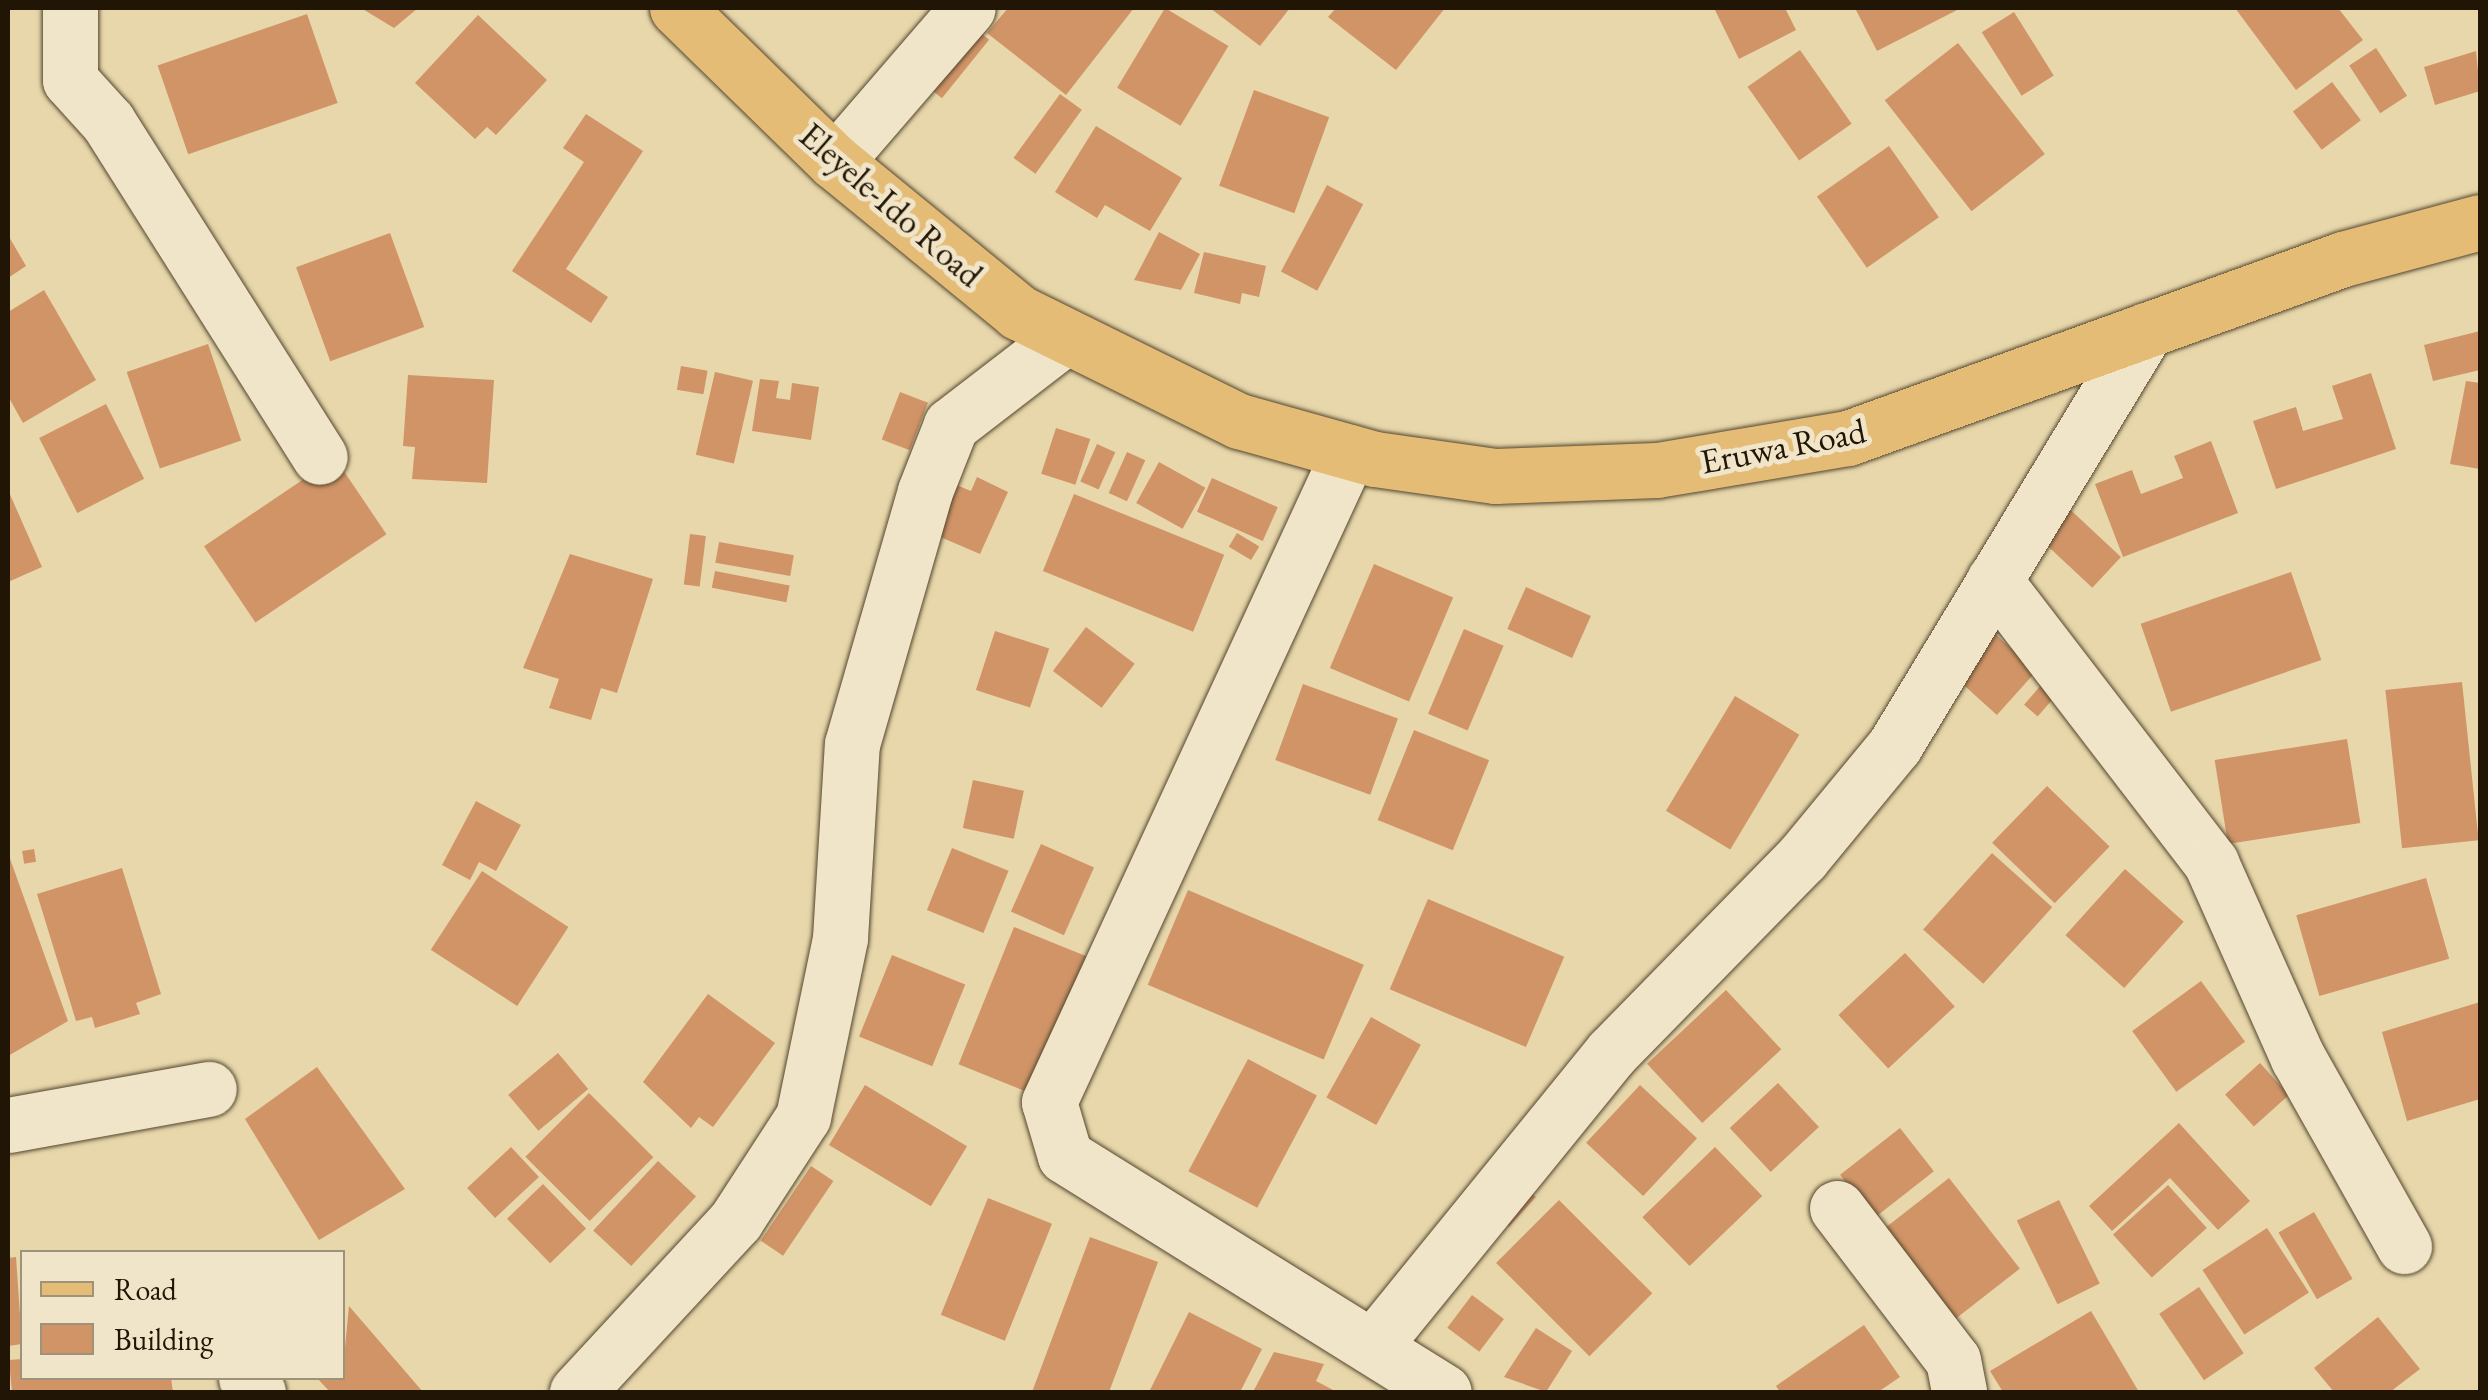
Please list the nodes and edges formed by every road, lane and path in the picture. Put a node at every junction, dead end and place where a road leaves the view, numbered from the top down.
1 (70, 8) edge
2 (677, 8) edge
3 (968, 8) edge
4 (835, 162) junction
5 (2480, 222) edge
6 (2146, 330) junction
7 (1064, 338) junction
8 (1128, 373) joint
9 (1349, 452) junction
10 (320, 457) dead end
11 (1994, 580) junction
12 (209, 1089) dead end
13 (8, 1125) edge
14 (1837, 1208) dead end
15 (2404, 1246) dead end
16 (1373, 1346) junction
17 (576, 1392) edge
18 (1444, 1392) edge
19 (1958, 1392) edge

1 - 10 street
2 - 4 main road, Eleyele-Ido Road
3 - 4 street
4 - 7 main road, Eleyele-Ido Road
5 - 6 main road, Eruwa Road
6 - 9 main road, Eruwa Road
6 - 11 street
7 - 8 main road, Eleyele-Ido Road
7 - 17 street
8 - 9 main road, Eruwa Road
9 - 16 street
11 - 15 street
11 - 16 street
12 - 13 street
14 - 19 street
16 - 18 street

